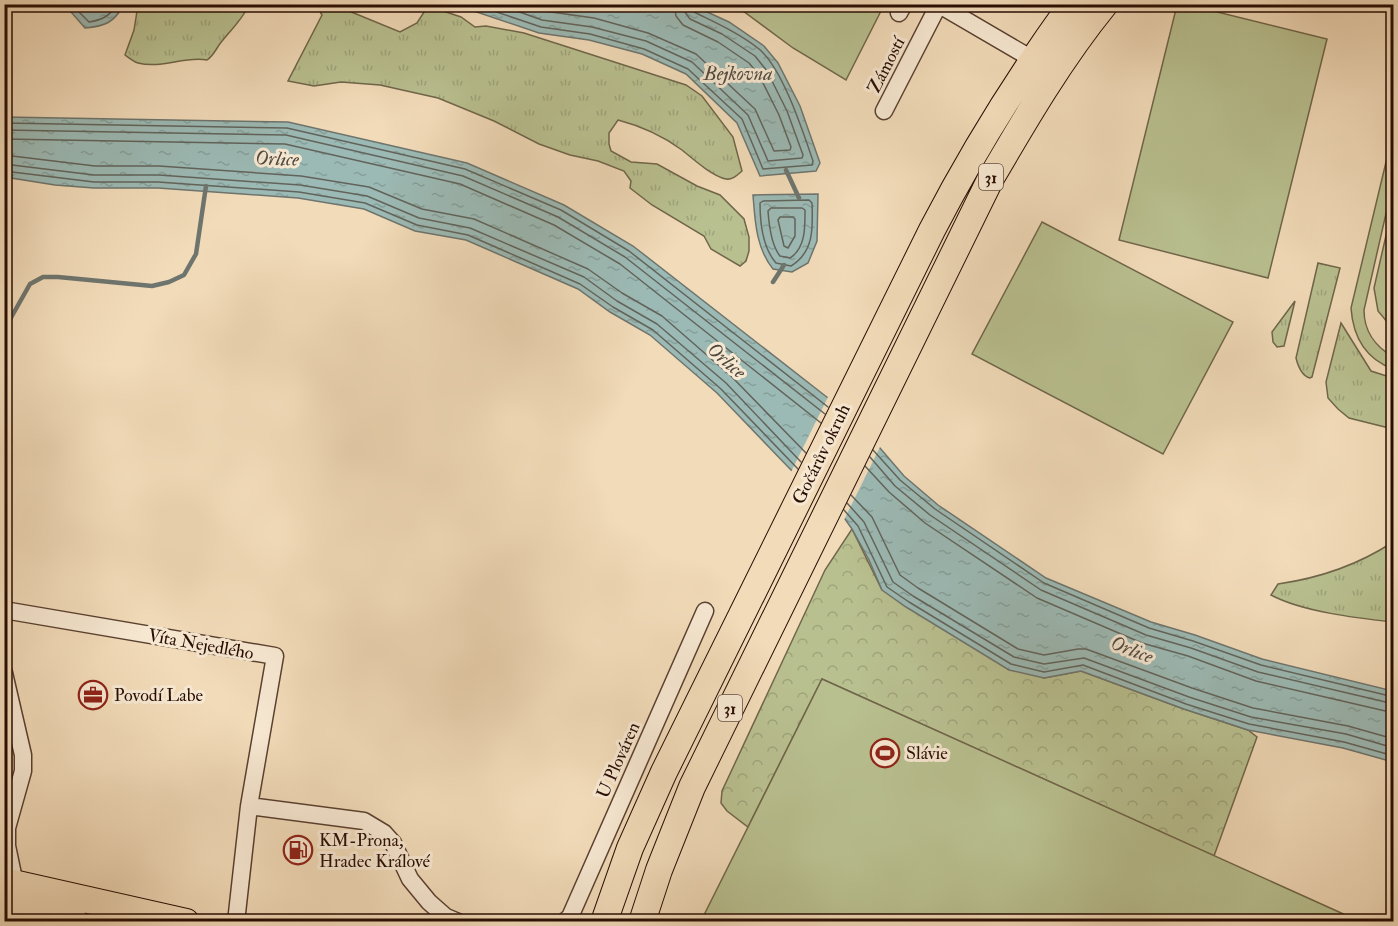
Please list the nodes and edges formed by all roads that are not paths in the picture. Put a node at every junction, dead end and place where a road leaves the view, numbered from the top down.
1 (1072, 4) edge
2 (1105, 4) edge
3 (939, 5) edge
4 (1032, 59) junction
5 (884, 111) dead end
6 (4, 610) edge
7 (705, 611) dead end
8 (4, 673) edge
9 (249, 806) junction
10 (8, 889) edge
11 (110, 921) edge
12 (186, 921) edge
13 (236, 921) edge
14 (458, 921) edge
15 (564, 921) edge
16 (604, 921) edge
17 (642, 921) edge

1 - 4 main road, Gočárův okruh / 31
2 - 17 main road, Gočárův okruh / 31
3 - 4 street, Zámostí
3 - 5 street, Zámostí
4 - 16 main road, Gočárův okruh / 31
6 - 9 street, Víta Nejedlého
7 - 15 street, U Plováren
8 - 10 street
9 - 13 street, Víta Nejedlého
9 - 14 street
10 - 11 main road
10 - 12 main road

